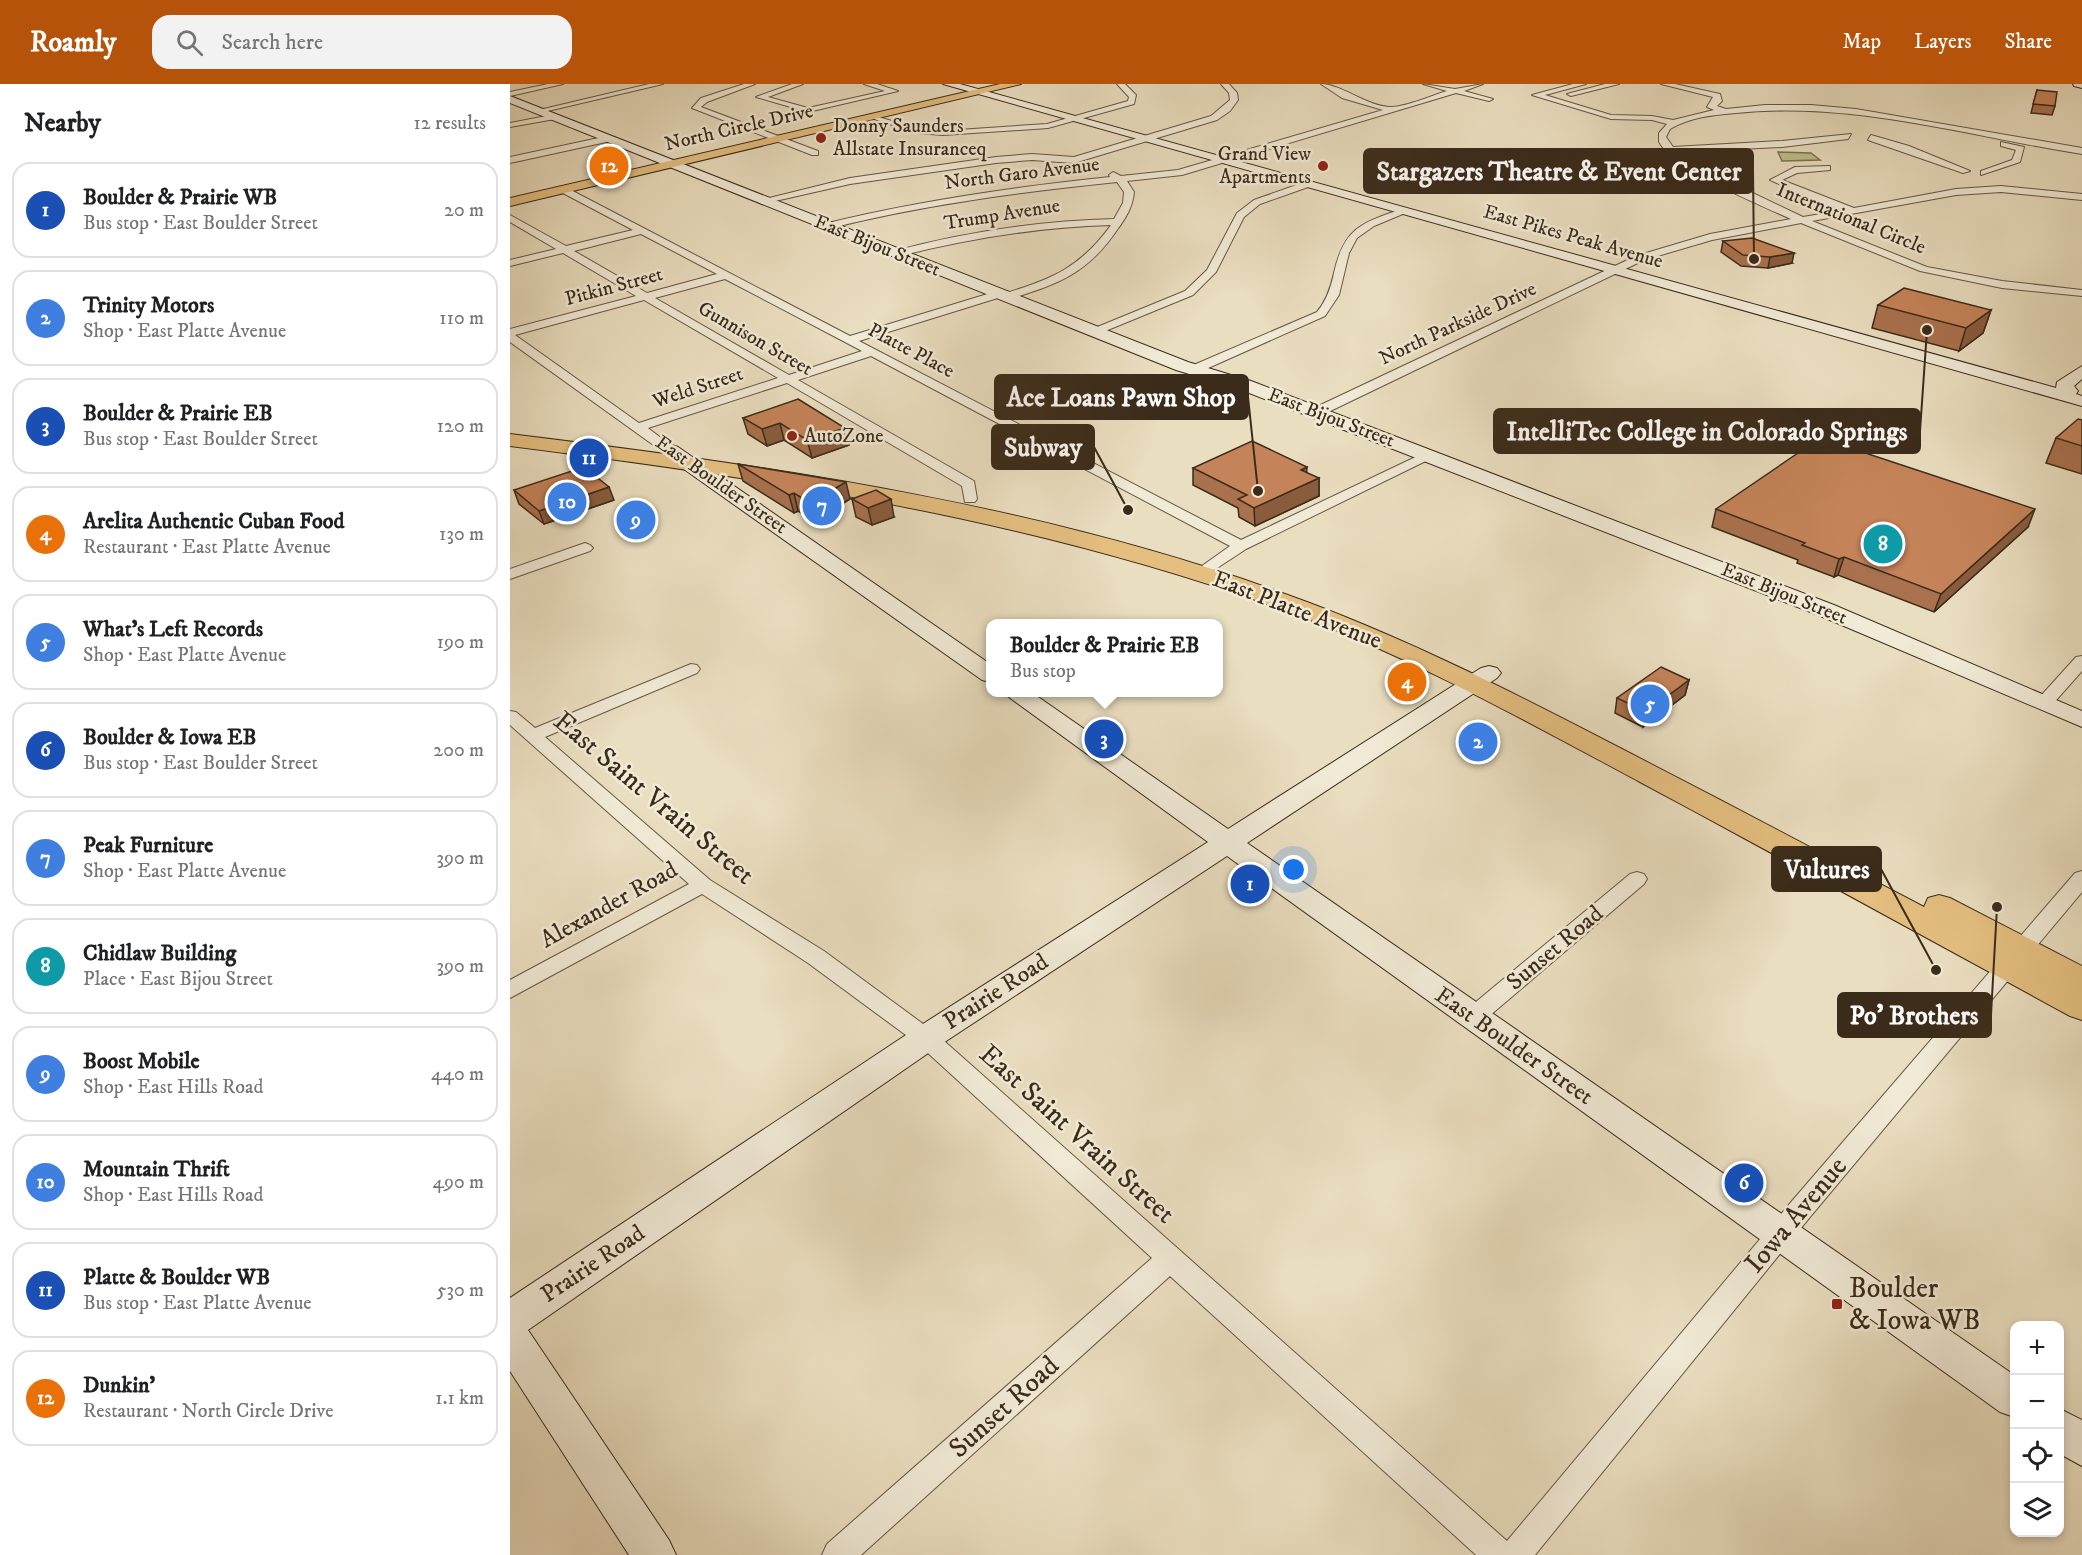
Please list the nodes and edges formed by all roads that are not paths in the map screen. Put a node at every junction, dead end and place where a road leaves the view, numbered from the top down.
1 (559, 84) edge
2 (658, 84) edge
3 (751, 84) edge
4 (799, 84) edge
5 (868, 84) edge
6 (948, 84) edge
7 (1015, 84) edge
8 (1122, 84) edge
9 (1226, 84) edge
10 (1326, 84) edge
11 (1427, 84) edge
12 (1479, 84) edge
13 (1582, 84) edge
14 (1615, 84) edge
15 (1665, 84) edge
16 (1454, 91) junction
17 (978, 93) junction
18 (510, 94) edge
19 (510, 99) edge
20 (1489, 99) dead end
21 (1547, 99) junction
22 (1710, 106) junction
23 (1392, 110) junction
24 (1679, 110) dead end
25 (1724, 111) junction
26 (1669, 113) dead end
27 (545, 114) junction
28 (872, 117) junction
29 (1652, 118) junction
30 (1074, 120) junction
31 (1674, 123) junction
32 (510, 125) edge
33 (1934, 125) junction
34 (1684, 130) dead end
35 (1919, 130) junction
36 (1862, 135) junction
37 (1898, 135) dead end
38 (608, 139) junction
39 (1146, 139) junction
40 (776, 140) junction
41 (1680, 141) dead end
42 (1687, 149) junction
43 (1670, 150) junction
44 (2082, 151) edge
45 (815, 153) dead end
46 (510, 160) edge
47 (1074, 160) junction
48 (1223, 161) junction
49 (670, 164) junction
50 (1827, 168) dead end
51 (1981, 177) junction
52 (1120, 180) junction
53 (1308, 184) junction
54 (564, 190) junction
55 (1991, 190) junction
56 (2082, 198) edge
57 (762, 201) junction
58 (510, 202) edge
59 (1854, 210) junction
60 (1405, 211) junction
61 (510, 218) edge
62 (1804, 219) junction
63 (1116, 222) junction
64 (827, 226) junction
65 (643, 231) junction
66 (563, 250) junction
67 (896, 254) junction
68 (510, 263) edge
69 (1615, 270) junction
70 (727, 275) junction
71 (2082, 293) edge
72 (1002, 295) junction
73 (645, 297) junction
74 (1094, 332) junction
75 (510, 335) edge
76 (849, 340) junction
77 (872, 352) junction
78 (1193, 370) junction
79 (2082, 371) edge
80 (786, 380) junction
81 (2074, 394) edge
82 (1317, 412) junction
83 (639, 427) junction
84 (510, 429) edge
85 (510, 440) edge
86 (1429, 456) junction
87 (681, 458) junction
88 (733, 480) junction
89 (913, 498) junction
90 (970, 499) junction
91 (996, 517) junction
92 (1065, 520) junction
93 (1241, 546) junction
94 (585, 548) dead end
95 (1207, 568) junction
96 (510, 574) edge
97 (2082, 661) edge
98 (691, 669) dead end
99 (986, 672) edge
100 (1481, 678) junction
101 (1020, 697) edge
102 (2044, 703) junction
103 (510, 716) edge
104 (2082, 720) edge
105 (532, 736) junction
106 (1226, 843) junction
107 (2082, 878) edge
108 (1637, 879) dead end
109 (703, 885) junction
110 (2014, 958) junction
111 (2082, 981) edge
112 (510, 990) edge
113 (2082, 1006) edge
114 (1473, 1017) junction
115 (926, 1038) junction
116 (1780, 1233) junction
117 (1170, 1259) junction
118 (510, 1320) edge
119 (510, 1337) edge
120 (2010, 1395) edge
121 (2064, 1432) edge
122 (2082, 1445) edge
123 (654, 1555) edge
124 (838, 1555) edge
125 (1499, 1555) edge
126 (1515, 1555) edge

1 - 18 street
2 - 27 street
3 - 40 street
4 - 5 street
6 - 17 street, East Pikes Peak Avenue
7 - 17 main road, North Circle Drive
8 - 30 street
9 - 39 street
10 - 23 street
11 - 16 street
12 - 16 street, North Garo Avenue
13 - 21 street
14 - 21 street
15 - 22 street
16 - 20 street
16 - 23 street, North Garo Avenue
17 - 28 main road, North Circle Drive
17 - 30 street, East Pikes Peak Avenue
19 - 27 street, East Bijou Street
21 - 29 street
22 - 24 street
22 - 25 street
23 - 48 street, North Garo Avenue
25 - 31 street
25 - 33 street
26 - 29 street
27 - 32 street
27 - 38 street, East Bijou Street
28 - 30 street
28 - 40 main road, North Circle Drive
29 - 31 street
30 - 39 street, East Pikes Peak Avenue
31 - 43 street
33 - 35 street
33 - 44 street
34 - 35 street
35 - 51 street
36 - 37 street
36 - 42 street
36 - 51 street
38 - 46 street
38 - 49 street, East Bijou Street
39 - 47 street
39 - 48 street, East Pikes Peak Avenue
40 - 45 street
40 - 49 main road, North Circle Drive
41 - 42 street
42 - 43 street
43 - 62 street, International Circle
47 - 52 street
47 - 57 street
48 - 52 street, North Garo Avenue
48 - 53 street, East Pikes Peak Avenue
49 - 54 main road, North Circle Drive
49 - 57 street, East Bijou Street
50 - 59 street
51 - 55 street
52 - 63 street
52 - 64 street, North Garo Avenue
53 - 60 street, East Pikes Peak Avenue
53 - 74 street
54 - 58 main road, North Circle Drive
54 - 65 street, Platte Place
55 - 56 street, North Parkside Drive
55 - 59 street, North Parkside Drive
57 - 64 street, East Bijou Street
59 - 62 street, North Parkside Drive
60 - 69 street, East Pikes Peak Avenue
60 - 78 street
61 - 66 street, Gunnison Street
62 - 69 street, North Parkside Drive
62 - 71 street, International Circle
63 - 67 street, Trump Avenue
63 - 72 street
64 - 67 street, East Bijou Street
65 - 66 street
65 - 70 street, Platte Place
66 - 68 street
66 - 73 street, Gunnison Street
67 - 72 street, East Bijou Street
69 - 81 street, East Pikes Peak Avenue
69 - 82 street, North Parkside Drive
70 - 73 street, Pitkin Street
70 - 76 street, Platte Place
72 - 74 street, East Bijou Street
72 - 76 street
73 - 75 street, Pitkin Street
73 - 80 street, Gunnison Street
74 - 78 street, East Bijou Street
75 - 83 street, East Boulder Street
76 - 77 street, Platte Place
77 - 80 street, Weld Street
77 - 93 street, Platte Place
78 - 82 street, East Bijou Street
79 - 81 street
80 - 83 street, Weld Street
80 - 90 street, Gunnison Street
82 - 86 street, East Bijou Street
83 - 87 street, East Boulder Street
84 - 87 main road, East Platte Avenue
85 - 87 main road, East Platte Avenue
86 - 93 street
86 - 102 street, East Bijou Street
87 - 88 main road, East Platte Avenue
87 - 90 main road, East Platte Avenue
88 - 89 main road, East Platte Avenue
88 - 99 street, East Boulder Street
89 - 90 main road
89 - 91 main road, East Platte Avenue
90 - 92 main road, East Platte Avenue
91 - 92 main road
91 - 95 main road, East Platte Avenue
92 - 95 main road, East Platte Avenue
93 - 95 street
94 - 96 street
95 - 100 main road, East Platte Avenue
97 - 102 street
98 - 105 street
100 - 106 street, Prairie Road
100 - 110 main road, East Platte Avenue
101 - 106 street, East Boulder Street
102 - 104 street, East Bijou Street
103 - 105 street, East Saint Vrain Street
105 - 109 street, East Saint Vrain Street
106 - 114 street, East Boulder Street
106 - 115 street, Prairie Road
107 - 110 street, Iowa Avenue
108 - 114 street, Sunset Road
109 - 112 street, Alexander Road
109 - 115 street, East Saint Vrain Street
110 - 111 main road, East Platte Avenue
110 - 113 main road, East Platte Avenue
110 - 116 street, Iowa Avenue
114 - 116 street, East Boulder Street
115 - 117 street, East Saint Vrain Street
115 - 118 street, Prairie Road
116 - 120 street, East Boulder Street
116 - 126 street, Iowa Avenue
117 - 124 street, Sunset Road
117 - 125 street, East Saint Vrain Street
119 - 123 street
121 - 122 street

